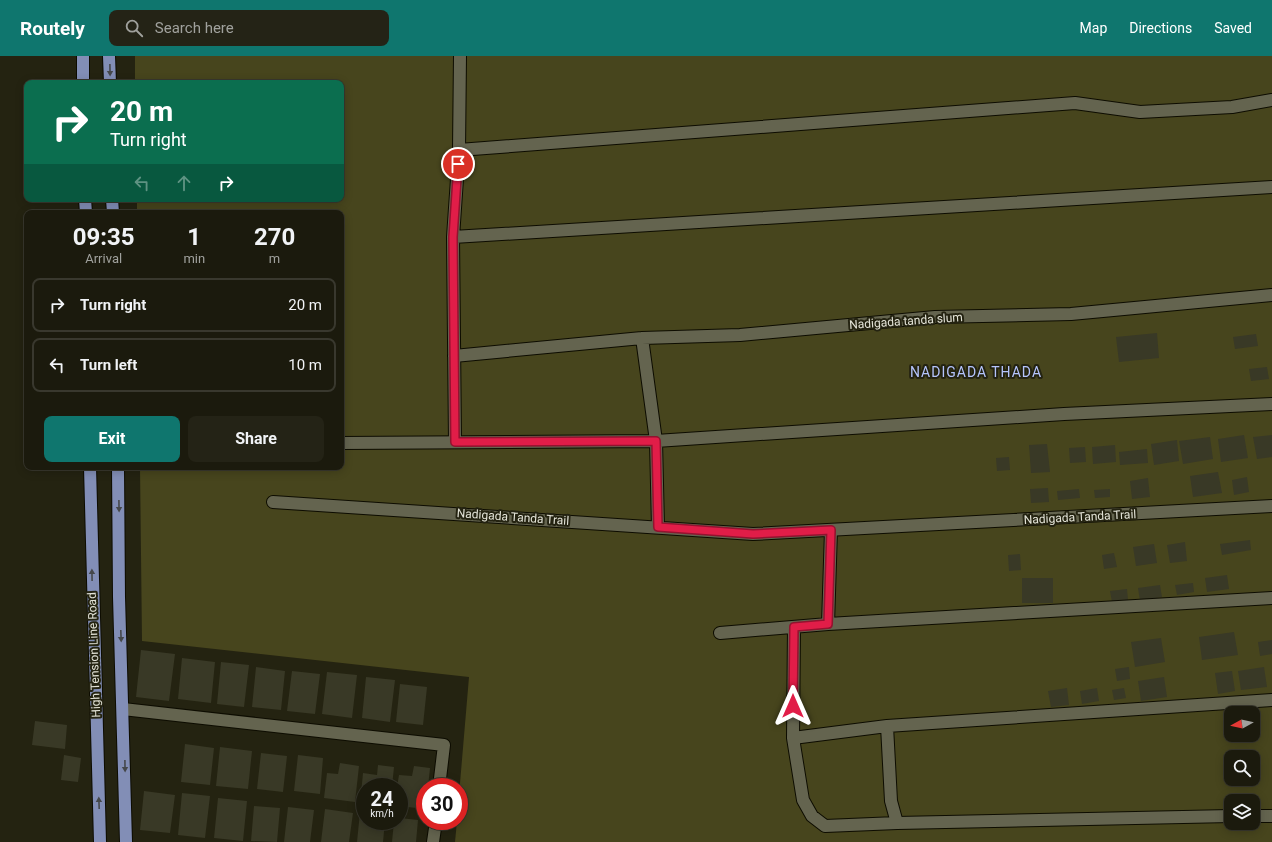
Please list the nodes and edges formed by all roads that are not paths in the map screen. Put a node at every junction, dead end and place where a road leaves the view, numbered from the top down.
1 (83, 56) edge
2 (109, 56) edge
3 (460, 56) edge
4 (83, 80) edge
5 (110, 80) edge
6 (1272, 100) edge
7 (459, 150) junction
8 (1272, 187) edge
9 (453, 237) junction
10 (1272, 295) edge
11 (642, 338) junction
12 (454, 356) junction
13 (1272, 404) edge
14 (656, 441) junction
15 (455, 442) junction
16 (344, 444) edge
17 (90, 470) edge
18 (118, 470) edge
19 (274, 502) dead end
20 (1272, 506) edge
21 (658, 527) junction
22 (831, 530) junction
23 (1272, 598) edge
24 (828, 624) junction
25 (794, 627) junction
26 (720, 633) dead end
27 (1272, 700) edge
28 (123, 709) junction
29 (887, 726) junction
30 (793, 738) junction
31 (441, 778) edge
32 (1224, 816) edge
33 (1260, 816) edge
34 (1272, 816) edge
35 (897, 822) junction
36 (435, 830) edge
37 (100, 842) edge
38 (126, 842) edge
39 (433, 842) edge

1 - 4 main road
2 -> 5 main road
3 - 7 street
6 - 7 street
7 - 9 street
8 - 9 street
9 - 12 street
10 - 11 street, Nadigada tanda slum
11 - 12 street, Nadigada tanda slum
11 - 14 street
12 - 15 street
13 - 14 street
14 - 15 street
14 - 21 street
15 - 16 street
37 -> 17 main road, High Tension Line Road
18 -> 28 main road
19 - 21 street, Nadigada Tanda Trail
20 - 22 street, Nadigada Tanda Trail
21 - 22 street, Nadigada Tanda Trail
22 - 24 street
23 - 24 street
24 - 25 street
25 - 26 street
25 - 30 street
27 - 29 street
28 - 31 street
28 -> 38 main road
29 - 30 street
29 - 35 street
30 - 35 street
32 - 35 street
33 - 34 street
36 - 39 street

